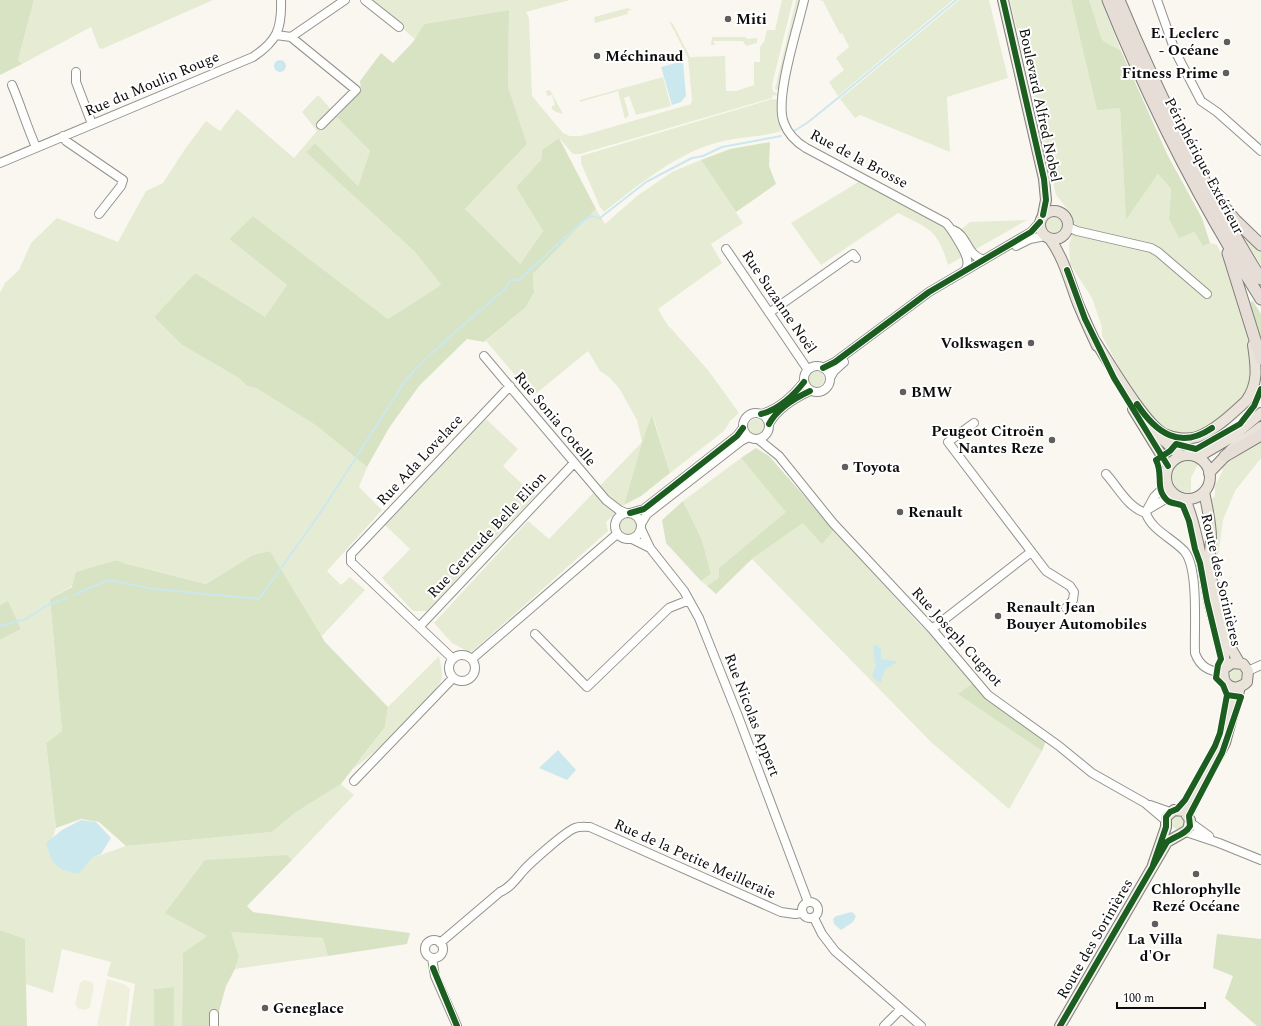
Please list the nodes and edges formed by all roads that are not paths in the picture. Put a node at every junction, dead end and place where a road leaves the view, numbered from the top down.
1 (280, 0) edge
2 (345, 0) edge
3 (365, 0) edge
4 (804, 0) edge
5 (1003, 0) edge
6 (1108, 0) edge
7 (1119, 0) edge
8 (1157, 0) edge
9 (399, 27) dead end
10 (276, 35) junction
11 (291, 37) junction
12 (76, 72) dead end
13 (12, 85) dead end
14 (92, 124) junction
15 (321, 125) dead end
16 (63, 136) junction
17 (36, 147) junction
18 (1261, 151) edge
19 (0, 163) edge
20 (1202, 174) junction
21 (1044, 179) junction
22 (1059, 212) junction
23 (99, 214) dead end
24 (1041, 219) junction
25 (1068, 227) junction
26 (952, 230) junction
27 (1062, 236) junction
28 (1048, 238) junction
29 (1227, 243) junction
30 (1261, 245) edge
31 (726, 249) dead end
32 (856, 258) dead end
33 (982, 259) junction
34 (966, 269) junction
35 (1067, 270) junction
36 (1261, 279) edge
37 (1207, 294) dead end
38 (1261, 299) edge
39 (769, 313) junction
40 (1249, 322) junction
41 (1095, 341) junction
42 (484, 356) dead end
43 (1261, 359) edge
44 (1110, 364) junction
45 (822, 368) junction
46 (808, 370) junction
47 (830, 378) junction
48 (804, 382) junction
49 (510, 386) junction
50 (810, 391) junction
51 (1261, 406) edge
52 (1261, 413) edge
53 (761, 414) junction
54 (974, 423) dead end
55 (768, 427) junction
56 (1261, 427) edge
57 (743, 428) junction
58 (1261, 436) edge
59 (749, 437) junction
60 (758, 439) junction
61 (779, 456) junction
62 (1181, 456) junction
63 (1225, 456) junction
64 (1198, 457) junction
65 (574, 464) junction
66 (1168, 466) junction
67 (1209, 472) junction
68 (1106, 474) dead end
69 (1167, 484) junction
70 (1204, 492) junction
71 (1174, 494) junction
72 (1185, 498) junction
73 (606, 500) junction
74 (1146, 511) junction
75 (628, 513) junction
76 (615, 520) junction
77 (641, 526) junction
78 (617, 534) junction
79 (632, 539) junction
80 (650, 548) junction
81 (1031, 552) junction
82 (689, 600) junction
83 (1066, 608) dead end
84 (420, 626) junction
85 (932, 629) junction
86 (535, 634) dead end
87 (453, 659) junction
88 (472, 659) junction
89 (1239, 662) junction
90 (1261, 665) edge
91 (1224, 671) junction
92 (1248, 671) junction
93 (453, 678) junction
94 (1235, 687) junction
95 (354, 781) dead end
96 (1178, 821) junction
97 (1261, 860) edge
98 (808, 902) junction
99 (803, 913) junction
100 (814, 918) junction
101 (440, 943) junction
102 (432, 958) junction
103 (901, 1008) junction
104 (214, 1014) dead end
105 (214, 1026) edge
106 (457, 1026) edge
107 (884, 1026) edge
108 (921, 1026) edge
109 (1060, 1026) edge

1 - 10 street, Rue du Moulin Rouge
2 - 11 street
3 - 9 street
4 - 26 street, Rue de la Brosse
5 - 21 main road, Boulevard Alfred Nobel
6 - 29 highway, Périphérique Extérieur
7 - 20 highway
8 - 18 street
10 - 11 street
10 - 14 street, Rue du Moulin Rouge
11 - 15 street
12 - 14 street
13 - 17 street
14 - 16 street, Rue du Moulin Rouge
16 - 17 street, Rue du Moulin Rouge
16 - 23 street
17 - 19 street, Rue du Moulin Rouge
20 - 30 highway
20 - 36 highway
21 - 22 main road, Boulevard Alfred Nobel
21 - 24 main road, Boulevard Alfred Nobel
22 - 24 main road
22 - 25 main road
24 - 28 main road
24 - 33 street
25 - 27 main road
25 - 37 street
26 - 33 street, Rue de la Brosse
26 - 34 street, Rue de la Brosse
27 - 28 main road
27 - 35 main road
28 - 35 main road
28 - 47 street
29 - 38 highway, Périphérique Extérieur
29 - 40 highway
31 - 39 street, Rue Suzanne Noël
32 - 39 street
33 - 34 street
34 - 45 street
35 - 41 main road
39 - 46 street, Rue Suzanne Noël
40 - 43 highway
40 - 44 main road
41 - 44 main road
41 - 66 main road
42 - 49 street, Rue Sonia Cotelle
44 - 62 main road
45 - 46 street
45 - 47 street
46 - 48 street
47 - 50 street
48 - 50 street
48 - 53 street
49 - 65 street, Rue Sonia Cotelle
49 - 84 street, Rue Ada Lovelace
50 - 55 street
51 - 52 main road
52 - 64 main road
53 - 55 street
53 - 57 street
54 - 81 street
55 - 60 street
55 - 61 street, Rue Joseph Cugnot
56 - 63 main road
57 - 59 street
57 - 75 street
58 - 63 highway
59 - 60 street
59 - 77 street
60 - 61 street, Rue Joseph Cugnot
61 - 85 street, Rue Joseph Cugnot
62 - 64 main road
62 - 66 main road
63 - 67 main road
64 - 67 main road
65 - 73 street, Rue Sonia Cotelle
65 - 84 street, Rue Gertrude Belle Elion
66 - 69 main road
67 - 70 main road
68 - 74 street
69 - 71 main road
69 - 74 street
70 - 72 main road
70 - 89 main road, Route des Sorinières
71 - 72 main road
71 - 74 street
72 - 91 main road, Route des Sorinières
73 - 75 street
73 - 76 street
74 - 91 street
75 - 76 street
75 - 77 street
76 - 78 street
77 - 79 street
77 - 80 street
78 - 79 street
78 - 88 street
79 - 80 street
80 - 82 street, Rue Nicolas Appert
81 - 83 street
81 - 85 street
82 - 86 street
82 - 98 street, Rue Nicolas Appert
84 - 87 street
85 - 96 street, Rue Joseph Cugnot
87 - 88 street
87 - 93 street
88 - 93 street
89 - 91 main road, Route des Sorinières
89 - 92 main road, Route des Sorinières
90 - 92 street
91 - 94 main road, Route des Sorinières
92 - 94 main road, Route des Sorinières
93 - 95 street
94 - 96 main road, Route des Sorinières
96 - 97 street, Rue Joseph Cugnot
96 - 109 main road, Route des Sorinières
98 - 99 street
98 - 100 street
99 - 100 street
99 - 101 street, Rue de la Petite Meilleraie
100 - 103 street
101 - 102 street
101 - 102 street
102 - 106 street
103 - 107 street
103 - 108 street
104 - 105 street

